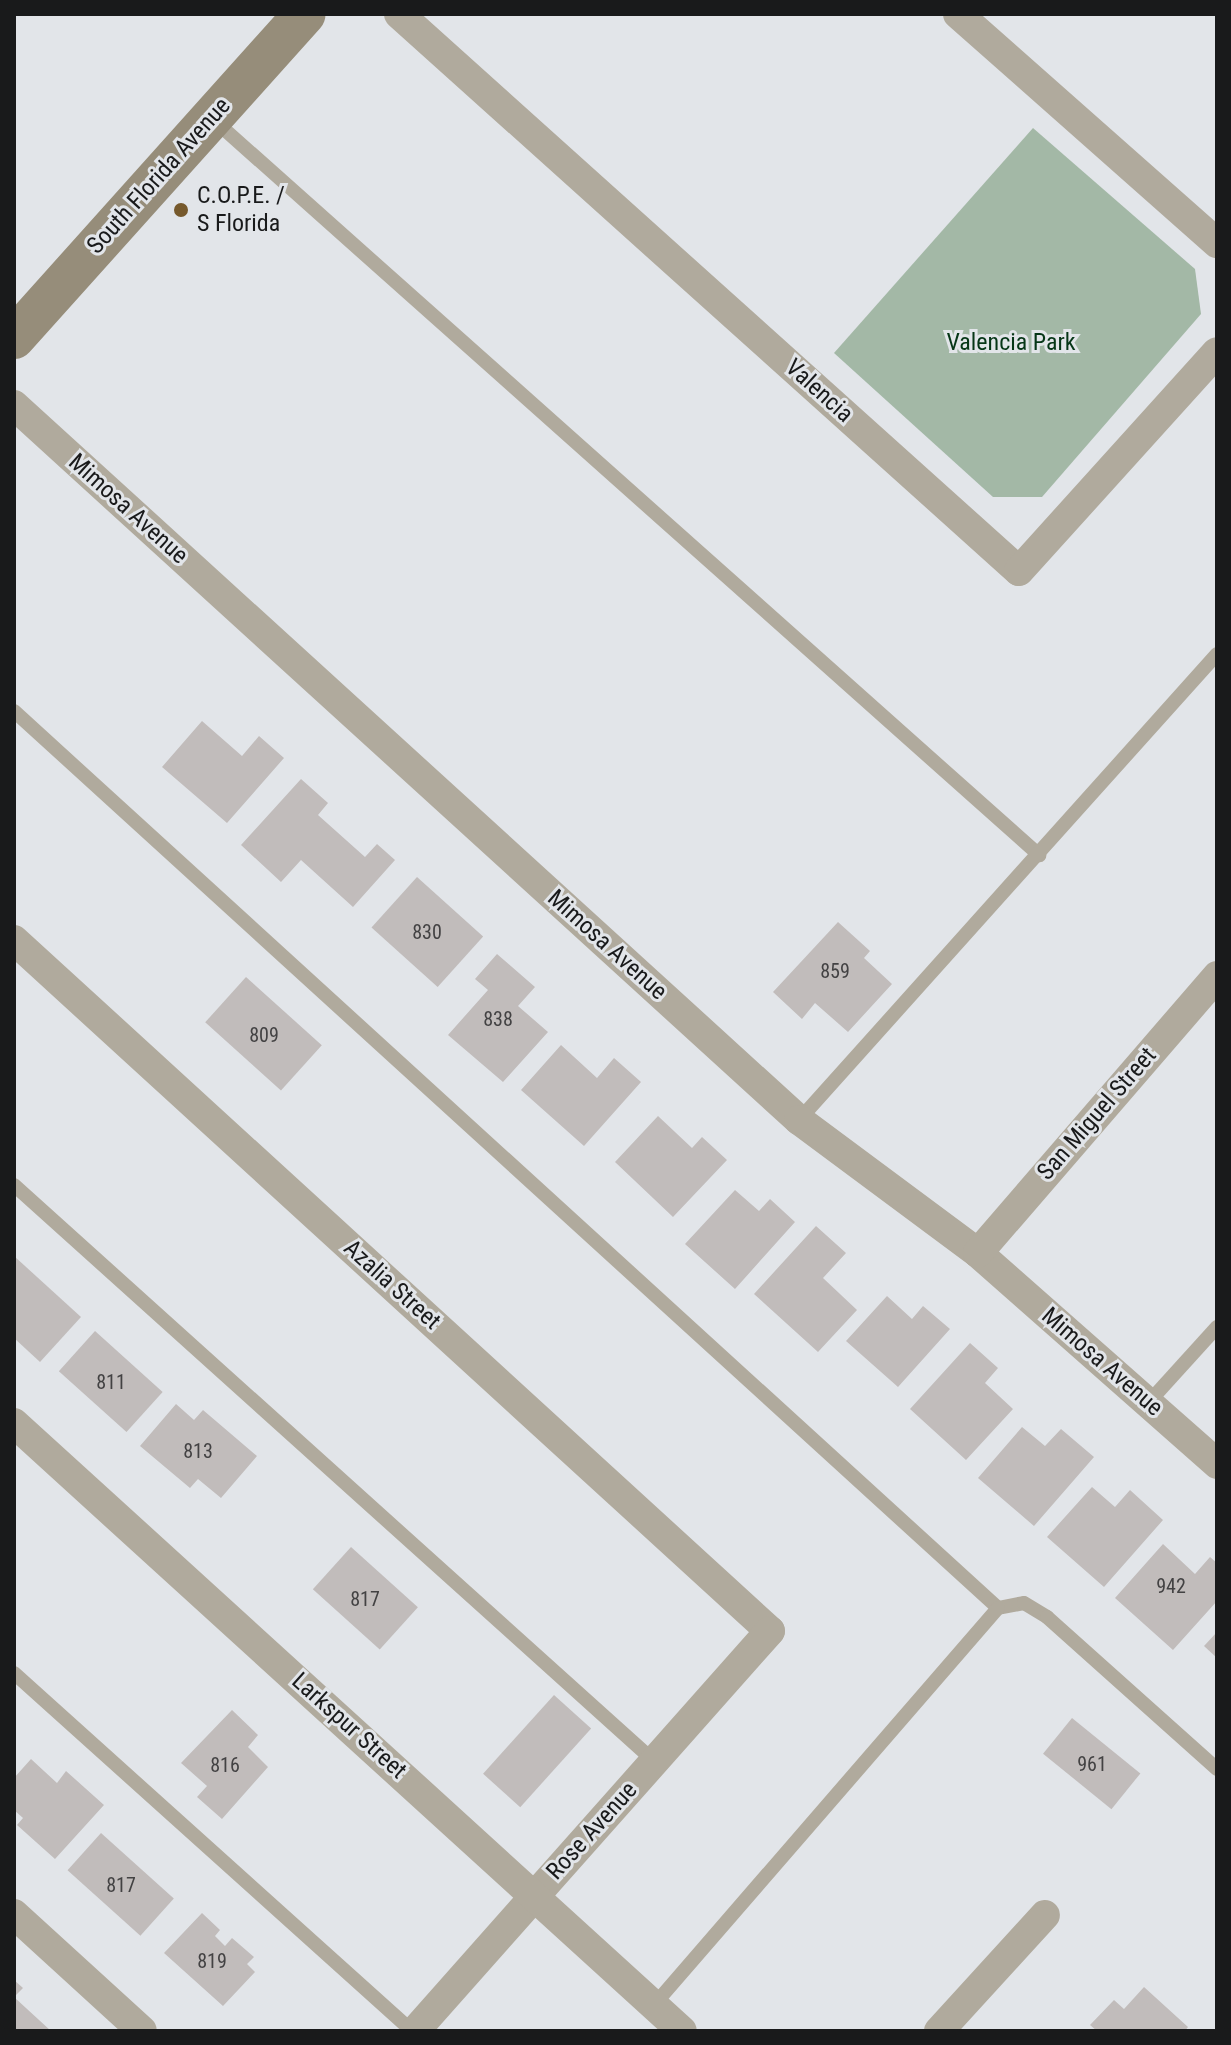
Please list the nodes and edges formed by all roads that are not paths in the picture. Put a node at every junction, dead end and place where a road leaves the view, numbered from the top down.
1 (305, 14) edge
2 (399, 14) edge
3 (958, 14) edge
4 (212, 118) junction
5 (1217, 243) edge
6 (14, 338) edge
7 (1217, 352) edge
8 (14, 405) edge
9 (1217, 654) edge
10 (14, 711) edge
11 (1039, 855) junction
12 (14, 940) edge
13 (1217, 976) edge
14 (799, 1120) junction
15 (14, 1185) edge
16 (978, 1253) junction
17 (1217, 1327) edge
18 (1148, 1403) junction
19 (14, 1423) edge
20 (1217, 1464) edge
21 (998, 1608) junction
22 (770, 1631) joint
23 (14, 1673) edge
24 (654, 1761) junction
25 (1217, 1769) edge
26 (535, 1895) junction
27 (14, 1914) edge
28 (1045, 1915) dead end
29 (654, 2005) junction
30 (142, 2031) edge
31 (413, 2031) edge
32 (682, 2031) edge
33 (939, 2031) edge

1 - 4 main road, South Florida Avenue
2 - 7 street, Valencia
3 - 5 street
4 - 6 main road, South Florida Avenue
4 - 11 lane
8 - 14 street, Mimosa Avenue
9 - 11 lane
10 - 21 lane
11 - 14 lane
12 - 22 street, Azalia Street
13 - 16 street, San Miguel Street
14 - 16 street, Mimosa Avenue
15 - 24 lane
16 - 18 street, Mimosa Avenue
17 - 18 lane
18 - 20 street, Mimosa Avenue
19 - 26 street, Larkspur Street
21 - 25 lane
21 - 29 lane
22 - 24 street, Rose Avenue
23 - 31 lane
24 - 26 street, Rose Avenue
26 - 29 street, Larkspur Street
26 - 31 street, Rose Avenue
27 - 30 street
28 - 33 street
29 - 32 street, Larkspur Street

